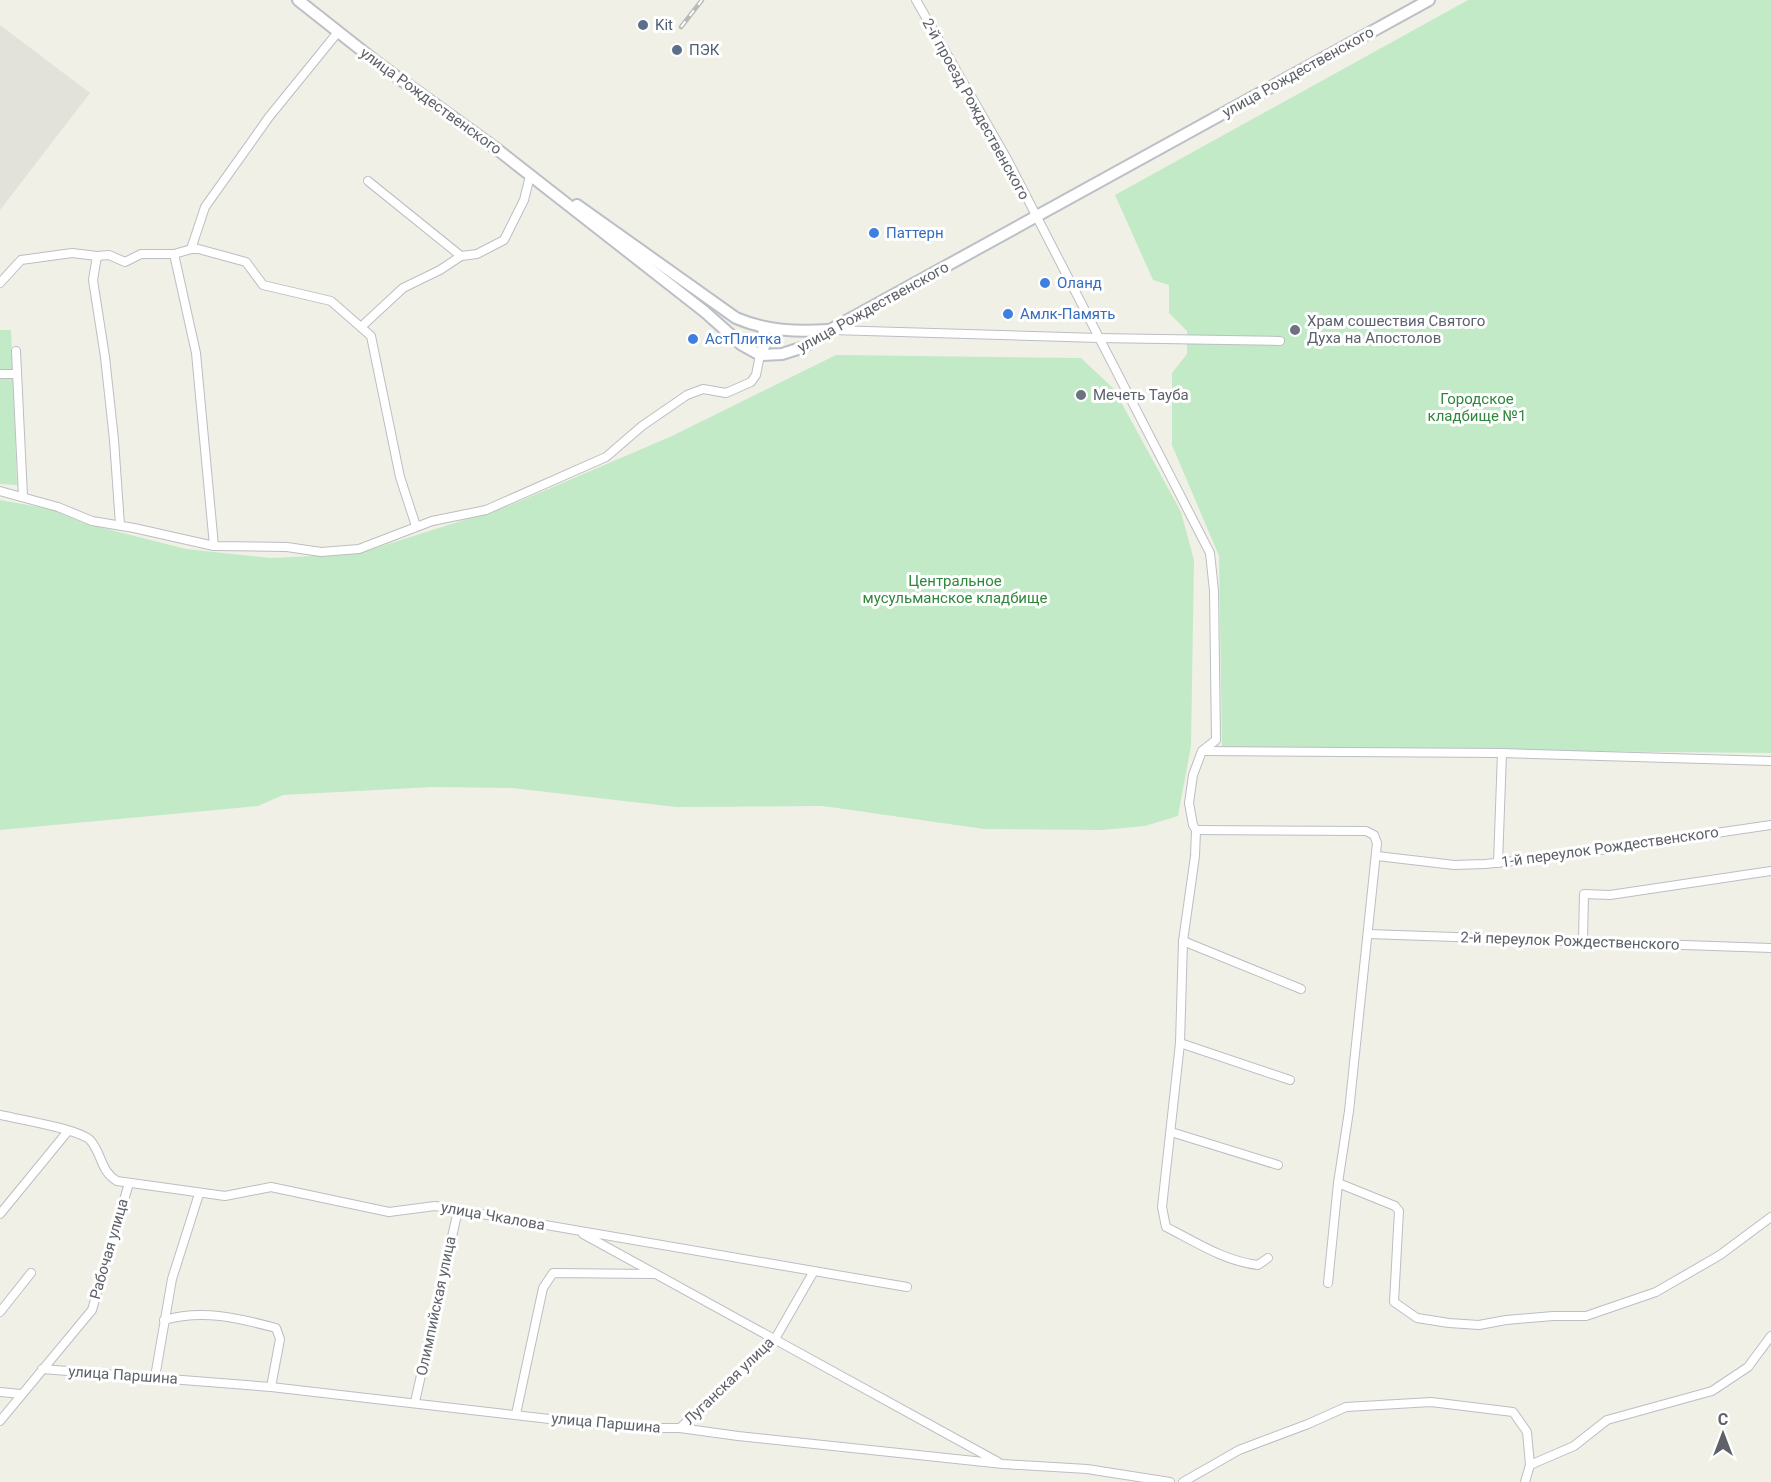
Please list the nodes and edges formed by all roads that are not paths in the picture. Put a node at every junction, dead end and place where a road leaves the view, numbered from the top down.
1 (298, 0) edge
2 (916, 0) edge
3 (1429, 0) edge
4 (1414, 4) edge
5 (338, 32) junction
6 (498, 150) junction
7 (530, 176) junction
8 (368, 181) dead end
9 (1036, 218) junction
10 (191, 249) junction
11 (174, 254) junction
12 (98, 256) junction
13 (460, 256) junction
14 (0, 283) edge
15 (751, 325) junction
16 (361, 327) junction
17 (763, 328) junction
18 (830, 330) junction
19 (1098, 338) junction
20 (1280, 341) dead end
21 (742, 345) junction
22 (16, 351) dead end
23 (760, 355) junction
24 (0, 374) edge
25 (16, 374) junction
26 (0, 491) edge
27 (23, 497) junction
28 (120, 525) junction
29 (416, 526) junction
30 (214, 546) junction
31 (1202, 751) junction
32 (1502, 753) junction
33 (1771, 760) edge
34 (1771, 825) edge
35 (1196, 830) junction
36 (1377, 856) junction
37 (1498, 862) junction
38 (1771, 871) edge
39 (1368, 934) junction
40 (1183, 941) junction
41 (1583, 941) junction
42 (1771, 948) edge
43 (1301, 989) dead end
44 (1180, 1043) junction
45 (1290, 1080) dead end
46 (0, 1115) edge
47 (68, 1131) junction
48 (1171, 1132) junction
49 (1278, 1165) dead end
50 (129, 1183) junction
51 (1338, 1183) junction
52 (199, 1194) junction
53 (458, 1210) junction
54 (0, 1214) edge
55 (1771, 1217) edge
56 (576, 1230) junction
57 (1268, 1258) dead end
58 (814, 1271) junction
59 (31, 1273) dead end
60 (656, 1274) junction
61 (1328, 1283) dead end
62 (907, 1287) dead end
63 (0, 1312) edge
64 (164, 1320) junction
65 (1771, 1336) edge
66 (775, 1339) junction
67 (42, 1369) junction
68 (155, 1377) junction
69 (271, 1387) junction
70 (0, 1392) edge
71 (21, 1394) junction
72 (415, 1402) junction
73 (516, 1414) junction
74 (0, 1421) edge
75 (680, 1428) junction
76 (1003, 1464) junction
77 (1530, 1465) junction
78 (1170, 1482) edge
79 (1182, 1482) edge
80 (1525, 1482) edge

1 - 5 main road, улица Рождественского
2 - 9 street, 2-й проезд Рождественского
3 - 4 main road, улица Рождественского
4 - 9 main road, улица Рождественского
5 - 6 main road, улица Рождественского
5 - 10 street
6 - 7 main road, улица Рождественского
6 - 15 main road
7 - 13 street
7 - 21 main road, улица Рождественского
8 - 13 street
9 - 18 main road, улица Рождественского
9 - 19 street, 2-й проезд Рождественского
10 - 11 street
10 - 16 street
11 - 12 street
11 - 30 street
12 - 14 street
12 - 28 street
13 - 16 street
15 - 17 main road
15 - 21 main road
16 - 29 street
17 - 18 main road
17 - 23 main road
18 - 19 street
18 - 23 main road, улица Рождественского
19 - 20 street
19 - 31 street, 2-й проезд Рождественского
21 - 23 main road, улица Рождественского
22 - 25 street
23 - 29 street
24 - 25 street
25 - 27 street
26 - 27 street
27 - 28 street
28 - 30 street
29 - 30 street
31 - 32 street
31 - 35 street
32 - 33 street
32 - 37 street
34 - 37 street, 1-й переулок Рождественского
35 - 36 street
35 - 40 street
36 - 37 street, 1-й переулок Рождественского
36 - 39 street
38 - 41 street
39 - 41 street, 2-й переулок Рождественского
39 - 51 street
40 - 43 street
40 - 44 street
41 - 42 street, 2-й переулок Рождественского
44 - 45 street
44 - 48 street
46 - 47 street, улица Чкалова
47 - 50 street, улица Чкалова
47 - 54 street
48 - 49 street
48 - 57 street
50 - 52 street, улица Чкалова
50 - 67 street, Рабочая улица
51 - 55 street
51 - 61 street
52 - 53 street, улица Чкалова
52 - 64 street
53 - 56 street, улица Чкалова
53 - 72 street, Олимпийская улица
56 - 58 street, улица Чкалова
56 - 60 street
58 - 62 street, улица Чкалова
58 - 66 street, Луганская улица
59 - 63 street
60 - 66 street
60 - 73 street
64 - 68 street
64 - 69 street
65 - 77 street
66 - 75 street, Луганская улица
66 - 76 street
67 - 68 street, улица Паршина
67 - 71 street, Рабочая улица
68 - 69 street, улица Паршина
69 - 72 street, улица Паршина
70 - 71 street
71 - 74 street, Рабочая улица
72 - 73 street, улица Паршина
73 - 75 street, улица Паршина
75 - 76 street, улица Паршина
76 - 78 street, улица Паршина
77 - 79 street
77 - 80 street

